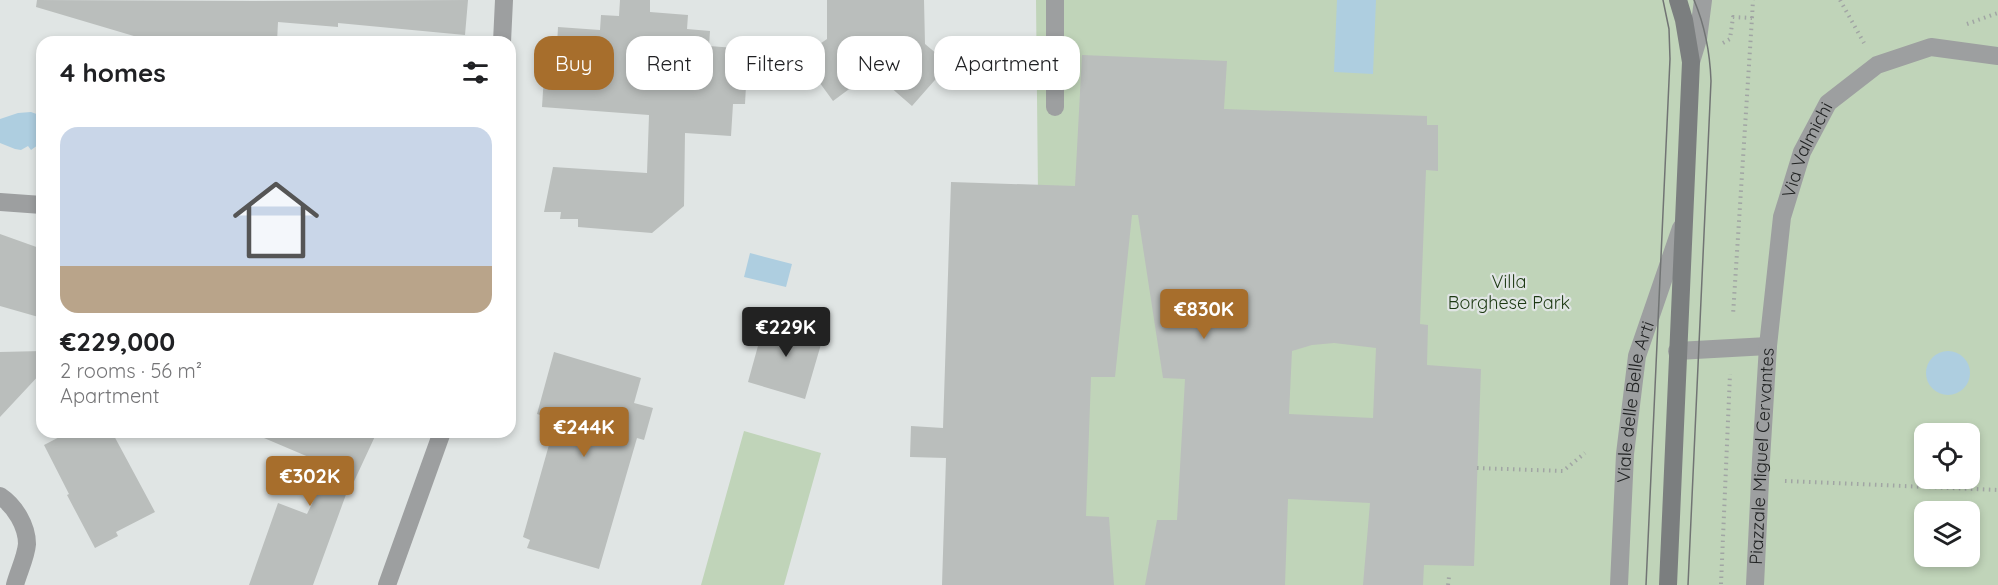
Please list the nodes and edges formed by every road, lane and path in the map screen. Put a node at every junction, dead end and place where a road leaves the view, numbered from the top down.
1 (504, 0) edge
2 (1055, 0) edge
3 (1678, 0) edge
4 (1703, 0) edge
5 (1753, 0) edge
6 (1840, 0) edge
7 (1752, 18) junction
8 (502, 36) edge
9 (1998, 56) edge
10 (1691, 62) junction
11 (1877, 64) junction
12 (1055, 107) dead end
13 (0, 202) edge
14 (36, 205) edge
15 (1683, 224) junction
16 (1732, 315) dead end
17 (1768, 346) junction
18 (1677, 351) junction
19 (1730, 374) dead end
20 (440, 438) edge
21 (1585, 453) dead end
22 (1477, 468) dead end
23 (1784, 481) dead end
24 (1998, 490) edge
25 (0, 496) edge
26 (1449, 577) dead end
27 (1721, 584) edge
28 (15, 585) edge
29 (387, 585) edge
30 (1448, 585) edge
31 (1619, 585) edge
32 (1668, 585) edge
33 (1755, 585) edge

1 - 8 street
2 - 12 street
3 - 10 street, Viale delle Belle Arti
4 - 10 street
5 - 7 path
6 - 11 path
7 - 10 path
7 - 16 path
9 - 11 street, Via Valmichi
10 - 15 street, Viale delle Belle Arti
11 - 17 street, Via Valmichi
13 - 14 street
15 - 18 street, Viale delle Belle Arti
15 - 31 street, Viale delle Belle Arti
17 - 18 street, Piazzale Miguel Cervantes
17 - 33 street, Piazzale Miguel Cervantes
18 - 32 street, Viale delle Belle Arti
19 - 27 path
20 - 29 street
21 - 22 path
23 - 24 path
25 - 28 street
26 - 30 path

